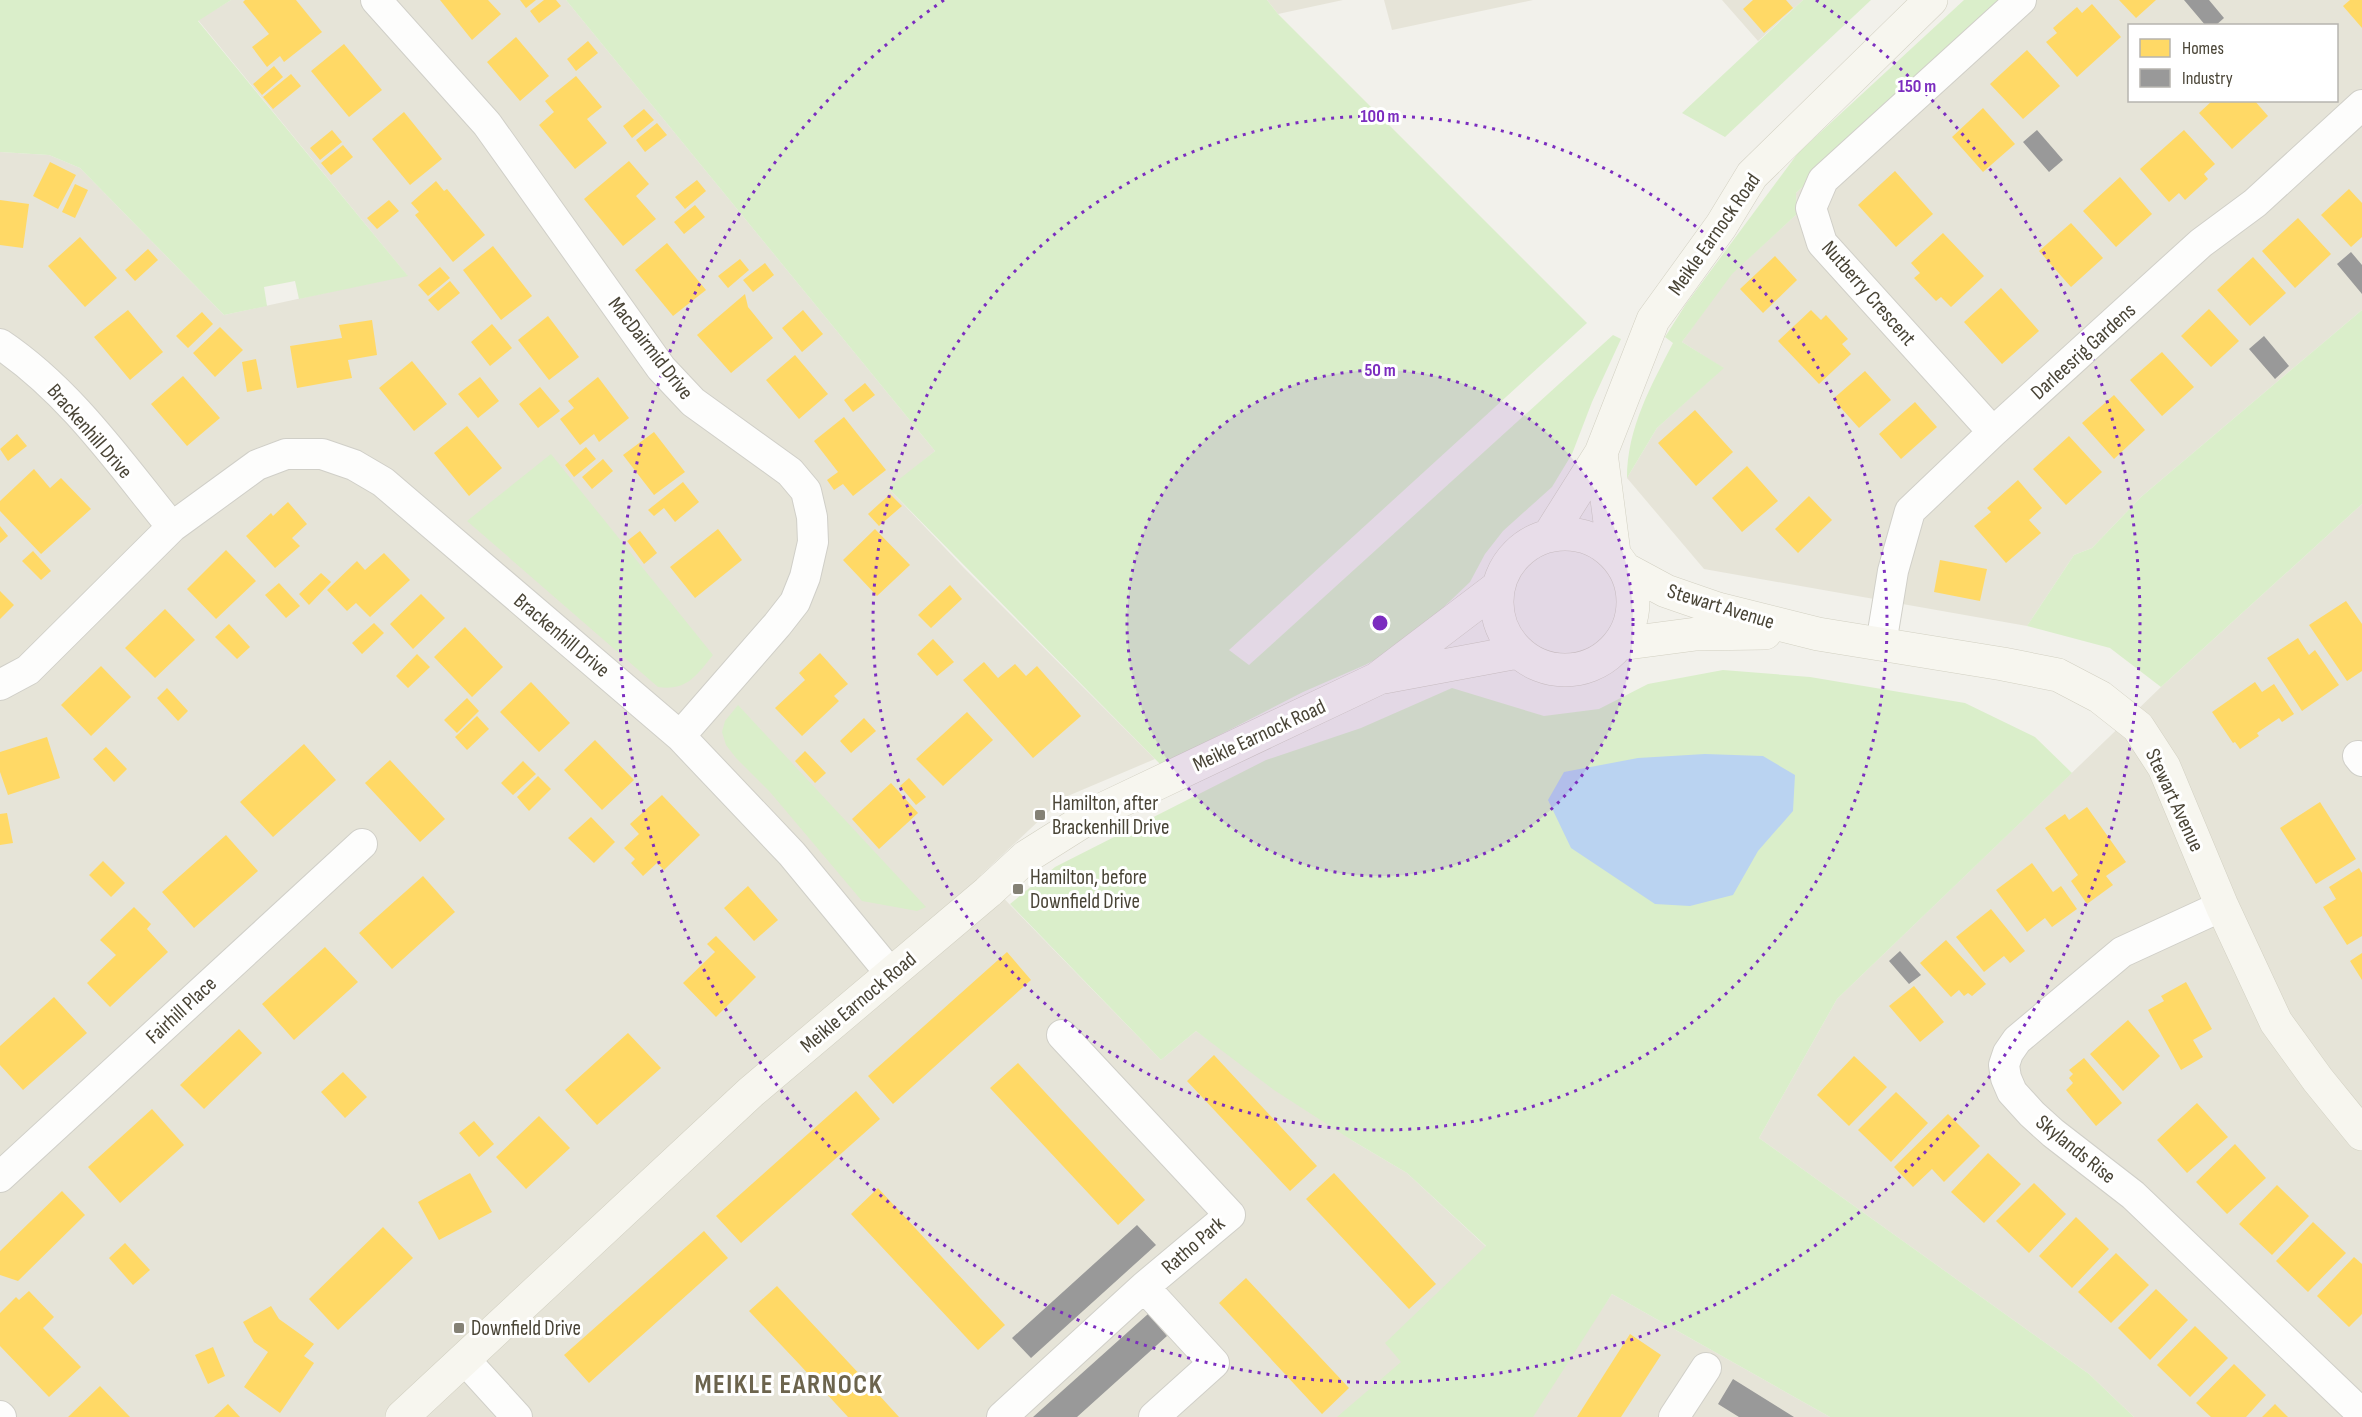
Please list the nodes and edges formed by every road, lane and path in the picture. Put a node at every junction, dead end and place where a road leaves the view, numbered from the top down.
1 (1931, 0) edge
2 (2021, 0) edge
3 (385, 3) edge
4 (2362, 105) edge
5 (0, 344) edge
6 (1993, 432) junction
7 (1601, 453) junction
8 (172, 526) junction
9 (1550, 534) junction
10 (1620, 561) junction
11 (1497, 587) junction
12 (1818, 634) junction
13 (1620, 644) junction
14 (1881, 644) junction
15 (1518, 652) junction
16 (1377, 679) junction
17 (0, 685) edge
18 (680, 736) junction
19 (362, 844) dead end
20 (2222, 906) junction
21 (891, 974) junction
22 (1062, 1035) dead end
23 (2362, 1134) edge
24 (0, 1177) edge
25 (1144, 1287) junction
26 (465, 1360) junction
27 (1706, 1368) dead end
28 (2362, 1414) edge
29 (402, 1417) edge
30 (517, 1417) edge
31 (1002, 1417) edge
32 (1154, 1417) edge
33 (1674, 1417) edge

1 - 7 street, Meikle Earnock Road
2 - 6 street, Nutberry Crescent
3 - 18 street, MacDairmid Drive
4 - 6 street, Darleesrig Gardens
5 - 8 street, Brackenhill Drive
6 - 14 street, Darleesrig Gardens
7 - 9 street, Meikle Earnock Road
7 - 10 street, Meikle Earnock Road
8 - 17 street, Brackenhill Drive
8 - 18 street, Brackenhill Drive
9 - 10 street
9 - 11 street
10 - 12 street, Stewart Avenue
10 - 13 street
11 - 15 street
11 - 16 street, Meikle Earnock Road
12 - 13 street, Stewart Avenue
12 - 14 street, Stewart Avenue
13 - 15 street
14 - 20 street, Stewart Avenue
15 - 16 street, Meikle Earnock Road
16 - 21 street, Meikle Earnock Road
18 - 21 street, Brackenhill Drive
19 - 24 street, Fairhill Place
20 - 23 street, Stewart Avenue
20 - 28 street, Skylands Rise
21 - 26 street, Meikle Earnock Road
22 - 25 street, Ratho Park
25 - 31 street, Ratho Park
25 - 32 street
26 - 29 street, Meikle Earnock Road
26 - 30 street
27 - 33 street

